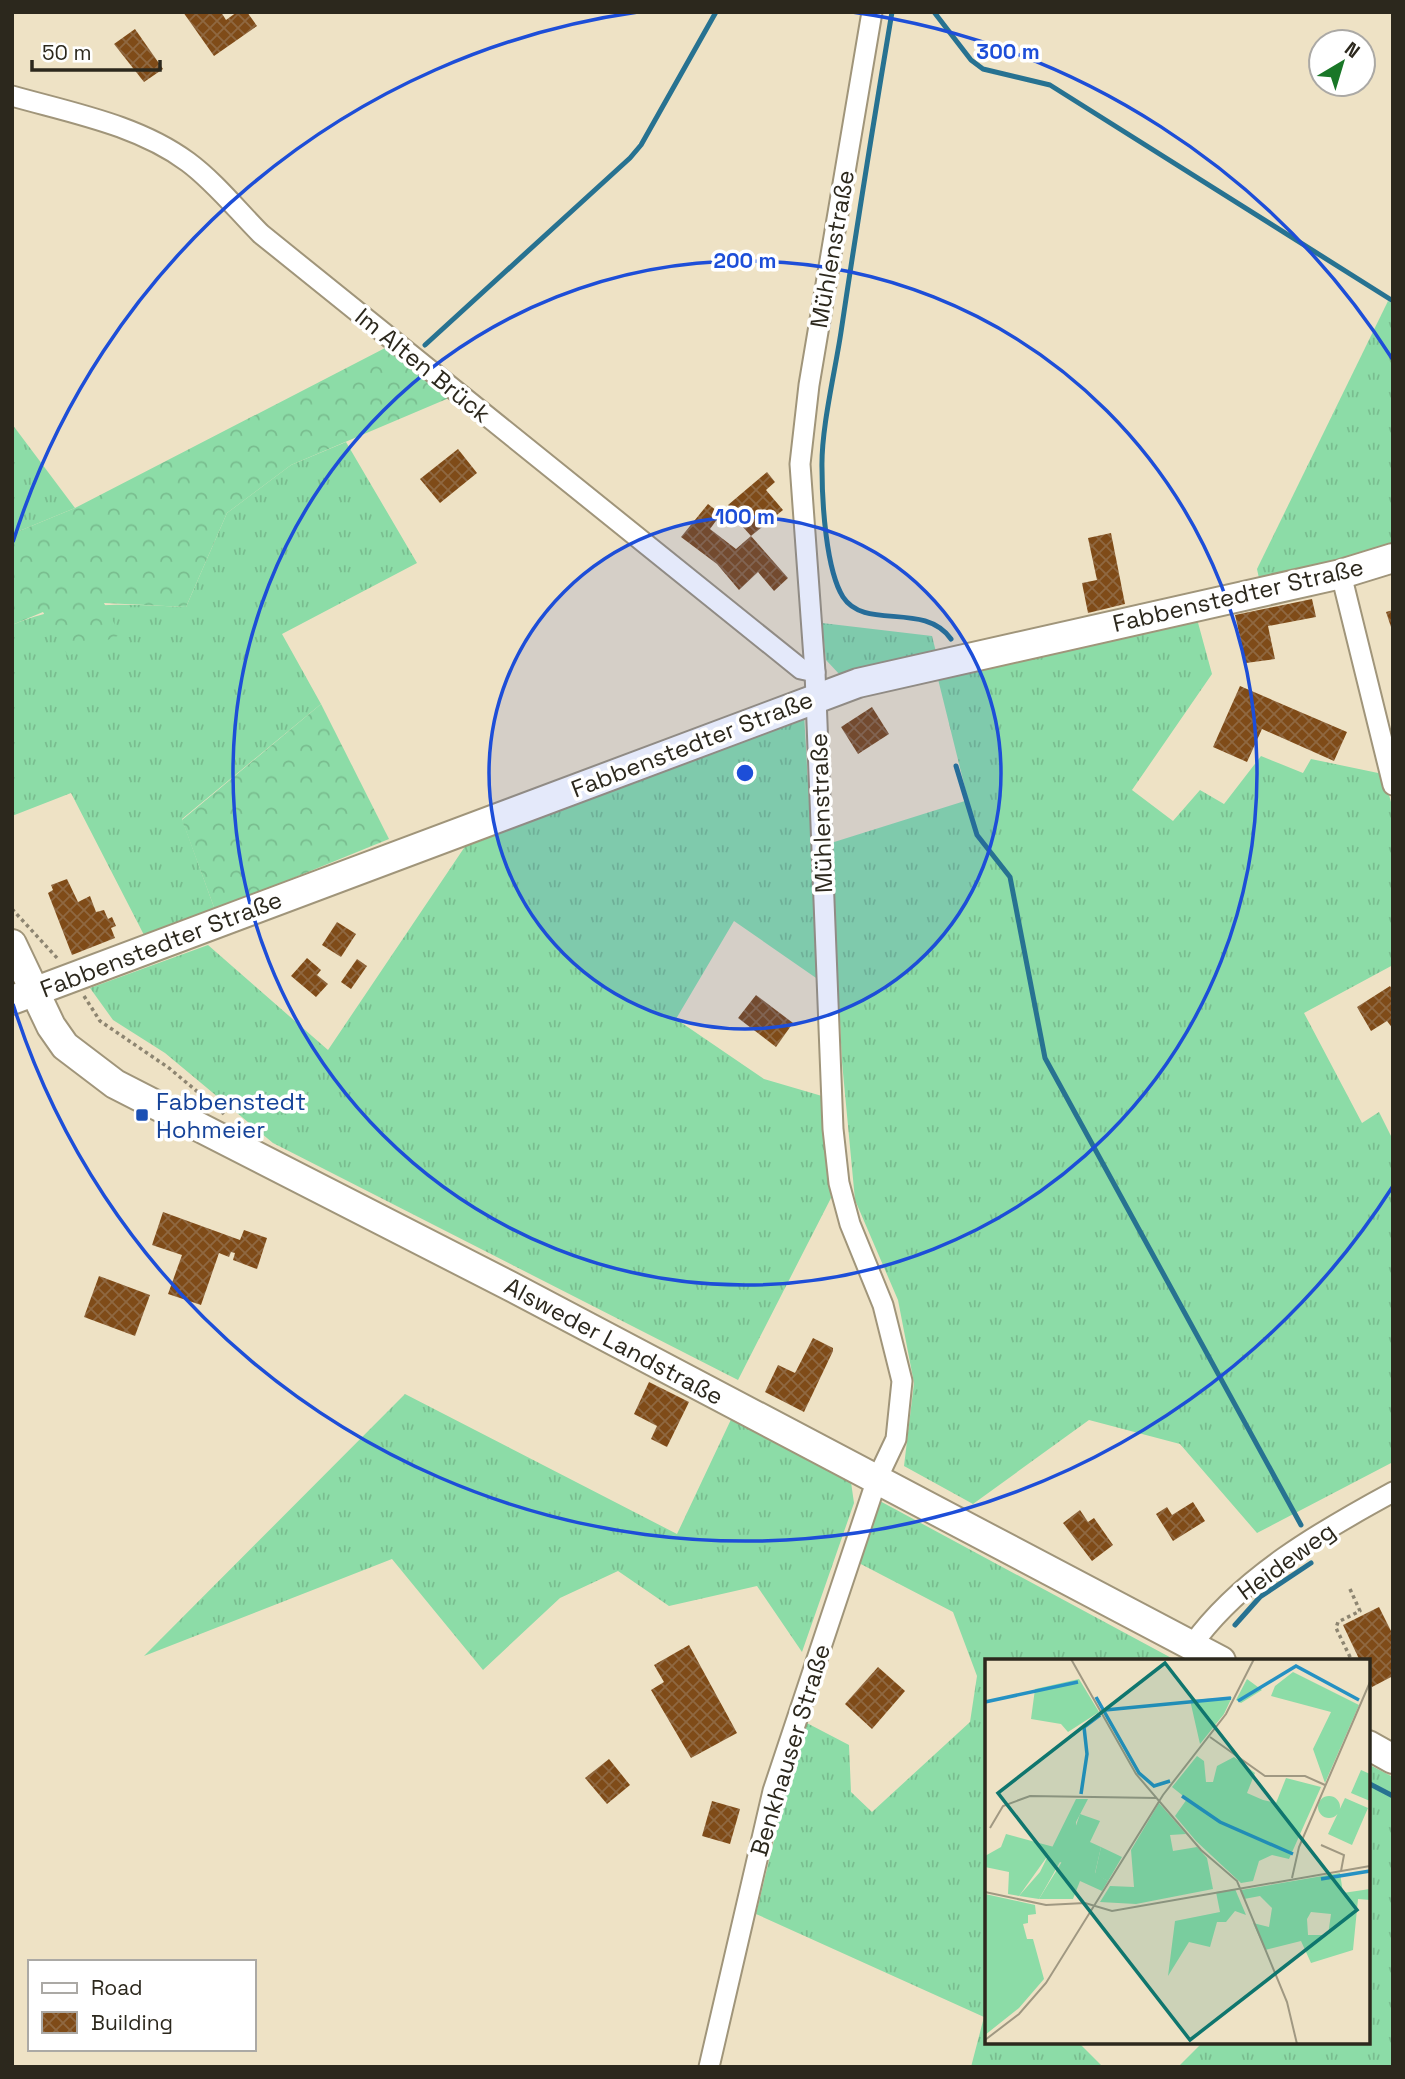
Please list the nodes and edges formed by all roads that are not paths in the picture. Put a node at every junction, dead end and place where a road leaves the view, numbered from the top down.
1 (872, 14) edge
2 (12, 96) edge
3 (1393, 558) edge
4 (1341, 574) junction
5 (816, 684) junction
6 (1393, 785) edge
7 (12, 944) edge
8 (24, 995) edge
9 (877, 1479) junction
10 (1393, 1492) edge
11 (1192, 1644) junction
12 (1217, 1659) edge
13 (1370, 1746) edge
14 (1393, 1759) edge
15 (709, 2067) edge

1 - 5 street, Mühlenstraße
2 - 5 street, Im Alten Brück
3 - 4 street, Fabbenstedter Straße
4 - 5 street, Fabbenstedter Straße
4 - 6 street
5 - 8 street, Fabbenstedter Straße
5 - 9 street, Mühlenstraße
7 - 8 street, Alsweder Landstraße
8 - 9 street, Alsweder Landstraße
9 - 11 street, Alsweder Landstraße
9 - 15 street, Benkhauser Straße
10 - 11 street, Heideweg
11 - 12 street, Alsweder Landstraße
13 - 14 street

